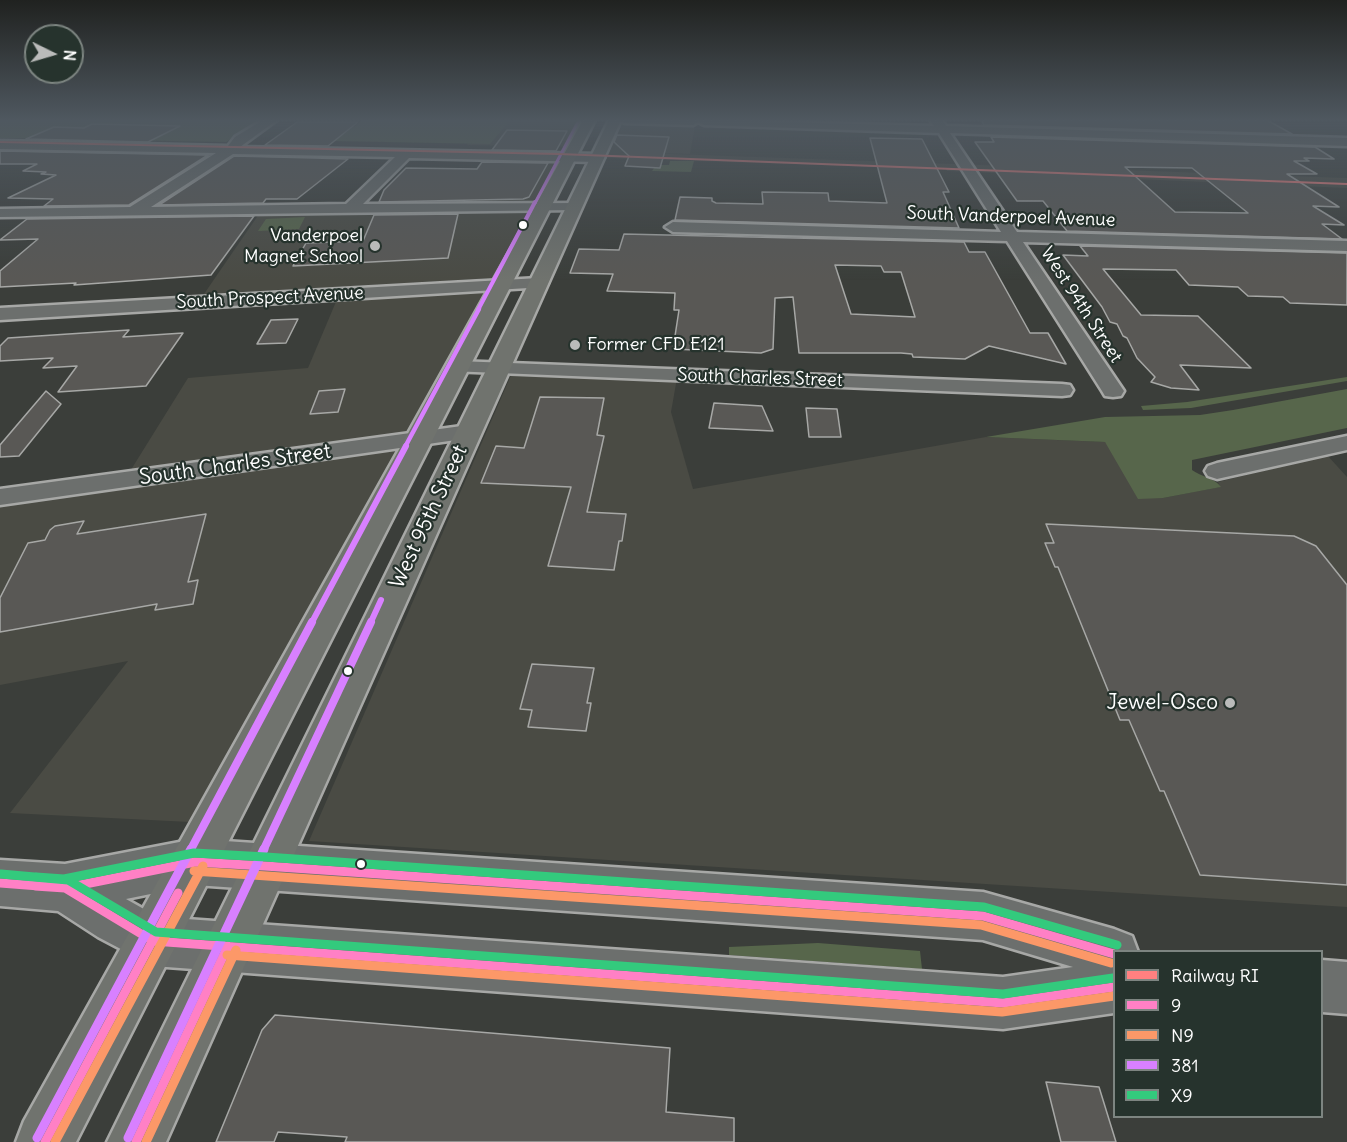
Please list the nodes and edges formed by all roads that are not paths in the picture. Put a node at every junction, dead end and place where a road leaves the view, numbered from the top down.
1 (194, 173) edge
2 (386, 173) edge
3 (560, 173) edge
4 (591, 173) edge
5 (971, 173) edge
6 (543, 205) junction
7 (575, 206) junction
8 (351, 208) junction
9 (134, 211) junction
10 (0, 213) edge
11 (673, 227) dead end
12 (1013, 236) junction
13 (1347, 246) edge
14 (539, 283) junction
15 (501, 285) junction
16 (0, 314) edge
17 (458, 367) junction
18 (499, 368) junction
19 (1062, 390) dead end
20 (1113, 392) dead end
21 (469, 432) junction
22 (419, 440) junction
23 (1347, 443) edge
24 (1217, 471) dead end
25 (0, 497) edge
26 (195, 862) junction
27 (265, 866) junction
28 (0, 883) edge
29 (65, 888) junction
30 (153, 941) junction
31 (228, 946) junction
32 (1113, 954) edge
33 (1323, 986) edge
34 (1113, 987) edge
35 (1347, 988) edge
36 (45, 1142) edge
37 (136, 1142) edge

1 - 9 street
2 - 8 street
3 - 6 main road, West 95th Street
4 - 7 main road, West 95th Street
5 - 12 street, West 94th Street
6 - 7 street
6 - 8 street
6 - 15 main road, West 95th Street
7 - 14 main road, West 95th Street
8 - 9 street
9 - 10 street
11 - 12 street, South Vanderpoel Avenue
12 - 13 street, South Vanderpoel Avenue
12 - 20 street, West 94th Street
14 - 15 street, South Prospect Avenue
14 - 18 main road, West 95th Street
15 - 16 street, South Prospect Avenue
15 - 17 main road, West 95th Street
17 - 18 street, South Charles Street
17 - 22 main road, West 95th Street
18 - 19 street, South Charles Street
18 - 21 main road, West 95th Street
21 - 22 street, South Charles Street
21 - 27 main road, West 95th Street
22 - 25 street, South Charles Street
22 - 26 main road, West 95th Street
23 - 24 street
26 - 27 main road
26 - 29 main road
26 - 30 main road, West 95th Street
27 - 31 main road, West 95th Street
27 - 32 main road
28 - 29 main road
29 - 30 main road
30 - 31 main road
30 - 36 main road, West 95th Street
31 - 34 main road
31 - 37 main road, West 95th Street
33 - 35 main road

